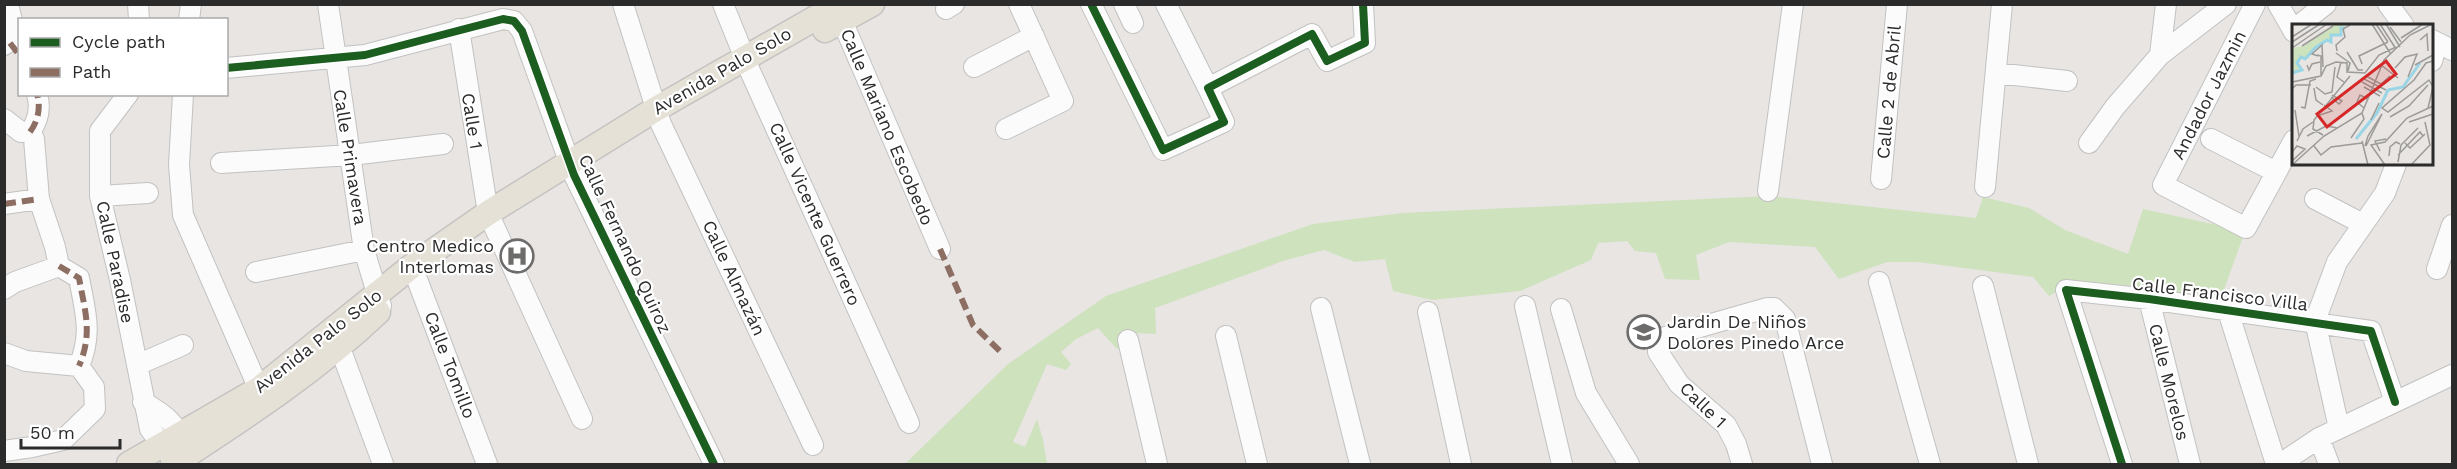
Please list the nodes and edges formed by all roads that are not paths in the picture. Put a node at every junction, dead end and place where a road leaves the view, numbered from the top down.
1 (8, 4) edge
2 (328, 4) edge
3 (623, 4) edge
4 (723, 4) edge
5 (872, 4) edge
6 (1019, 4) edge
7 (1091, 4) edge
8 (1124, 4) edge
9 (1166, 4) edge
10 (1363, 4) edge
11 (1793, 4) edge
12 (1898, 4) edge
13 (2002, 4) edge
14 (2166, 4) edge
15 (2226, 4) edge
16 (2255, 4) edge
17 (2278, 4) edge
18 (2326, 4) edge
19 (2388, 4) edge
20 (838, 9) edge
21 (1133, 23) dead end
22 (2300, 24) edge
23 (2403, 24) edge
24 (2292, 26) edge
25 (459, 29) junction
26 (1034, 36) junction
27 (11, 48) edge
28 (2160, 55) junction
29 (335, 58) junction
30 (747, 64) junction
31 (974, 67) dead end
32 (228, 68) edge
33 (1996, 74) junction
34 (2067, 81) dead end
35 (1208, 88) junction
36 (38, 96) edge
37 (126, 96) edge
38 (183, 96) edge
39 (658, 117) junction
40 (4, 119) edge
41 (1006, 129) dead end
42 (30, 132) junction
43 (2211, 139) dead end
44 (2089, 143) dead end
45 (443, 144) dead end
46 (2292, 144) edge
47 (351, 155) junction
48 (221, 163) dead end
49 (2396, 165) edge
50 (571, 168) junction
51 (2276, 172) junction
52 (1881, 179) dead end
53 (1985, 187) dead end
54 (1768, 191) dead end
55 (148, 193) dead end
56 (100, 196) junction
57 (39, 199) junction
58 (2316, 199) dead end
59 (4, 204) edge
60 (491, 219) junction
61 (2363, 224) junction
62 (2452, 225) edge
63 (940, 249) dead end
64 (364, 250) junction
65 (2448, 250) edge
66 (59, 266) junction
67 (2437, 269) dead end
68 (256, 272) dead end
69 (415, 272) junction
70 (1879, 282) dead end
71 (1983, 286) dead end
72 (4, 290) edge
73 (2149, 299) junction
74 (380, 302) junction
75 (1525, 306) dead end
76 (1320, 308) dead end
77 (1561, 309) dead end
78 (2228, 311) junction
79 (1428, 312) dead end
80 (2314, 321) junction
81 (1226, 336) dead end
82 (1128, 340) dead end
83 (334, 341) junction
84 (183, 345) dead end
85 (4, 353) edge
86 (137, 365) junction
87 (79, 366) junction
88 (2452, 375) edge
89 (263, 396) junction
90 (2395, 402) junction
91 (582, 419) dead end
92 (909, 423) dead end
93 (2338, 428) junction
94 (4, 437) edge
95 (2319, 438) junction
96 (813, 446) dead end
97 (32, 447) junction
98 (4, 451) edge
99 (179, 456) edge
100 (129, 465) edge
101 (383, 465) edge
102 (487, 465) edge
103 (714, 465) edge
104 (1157, 465) edge
105 (1257, 465) edge
106 (1360, 465) edge
107 (1461, 465) edge
108 (1562, 465) edge
109 (1629, 465) edge
110 (1742, 465) edge
111 (1822, 465) edge
112 (1930, 465) edge
113 (2028, 465) edge
114 (2122, 465) edge
115 (2190, 465) edge
116 (2278, 465) edge
117 (2329, 465) edge

1 - 27 street
2 - 29 street, Calle Primavera
3 - 39 street, Calle Almazán
4 - 30 street, Calle Vicente Guerrero
5 - 20 main road, Avenida Palo Solo
6 - 26 street
7 - 35 street
8 - 21 street
9 - 35 street
10 - 35 street
11 - 54 street
12 - 52 street, Calle 2 de Abril
13 - 33 street
14 - 28 street
15 - 28 street
16 - 51 street, Andador Jazmin
17 - 24 street
18 - 22 street
19 - 23 street
20 - 30 main road, Avenida Palo Solo
20 - 63 street, Calle Mariano Escobedo
25 - 29 street
25 - 50 street, Calle Fernando Quiroz
25 - 60 street, Calle 1
26 - 31 street
26 - 41 street
28 - 44 street
29 - 32 street
29 - 47 street, Calle Primavera
30 - 39 main road, Avenida Palo Solo
30 - 92 street, Calle Vicente Guerrero
33 - 34 street
33 - 53 street
36 - 42 street
37 - 56 street, Calle Paradise
38 - 89 street
39 - 50 main road, Avenida Palo Solo
39 - 96 street, Calle Almazán
40 - 42 street
42 - 57 street
43 - 51 street
45 - 47 street
46 - 51 street
47 - 48 street
47 - 64 street, Calle Primavera
49 - 61 street
50 - 60 main road, Avenida Palo Solo
50 - 103 street, Calle Fernando Quiroz
55 - 56 street
56 - 86 street, Calle Paradise
57 - 59 street
57 - 66 street
58 - 61 street
60 - 69 main road, Avenida Palo Solo
60 - 91 street, Calle 1
61 - 80 street
62 - 65 street
64 - 68 street
64 - 74 street, Calle Primavera
65 - 67 street
66 - 72 street
66 - 87 street
69 - 74 main road, Avenida Palo Solo
69 - 102 street, Calle Tomillo
70 - 112 street
71 - 113 street
73 - 78 street, Calle Francisco Villa
73 - 114 street, Calle Francisco Villa
73 - 115 street, Calle Morelos
74 - 83 main road, Avenida Palo Solo
75 - 108 street
76 - 106 street
77 - 109 street
78 - 80 street, Calle Francisco Villa
78 - 116 street
79 - 107 street
80 - 90 street, Calle Francisco Villa
80 - 93 street
81 - 105 street
82 - 104 street
83 - 89 main road, Avenida Palo Solo
83 - 101 street
84 - 86 street
85 - 87 street
86 - 99 street, Calle Paradise
87 - 97 street
88 - 90 street
89 - 99 main road, Avenida Palo Solo
90 - 93 street
93 - 95 street
94 - 97 street
95 - 116 street
95 - 117 street
97 - 98 street
99 - 100 main road, Avenida Palo Solo
110 - 111 street, Calle 1

